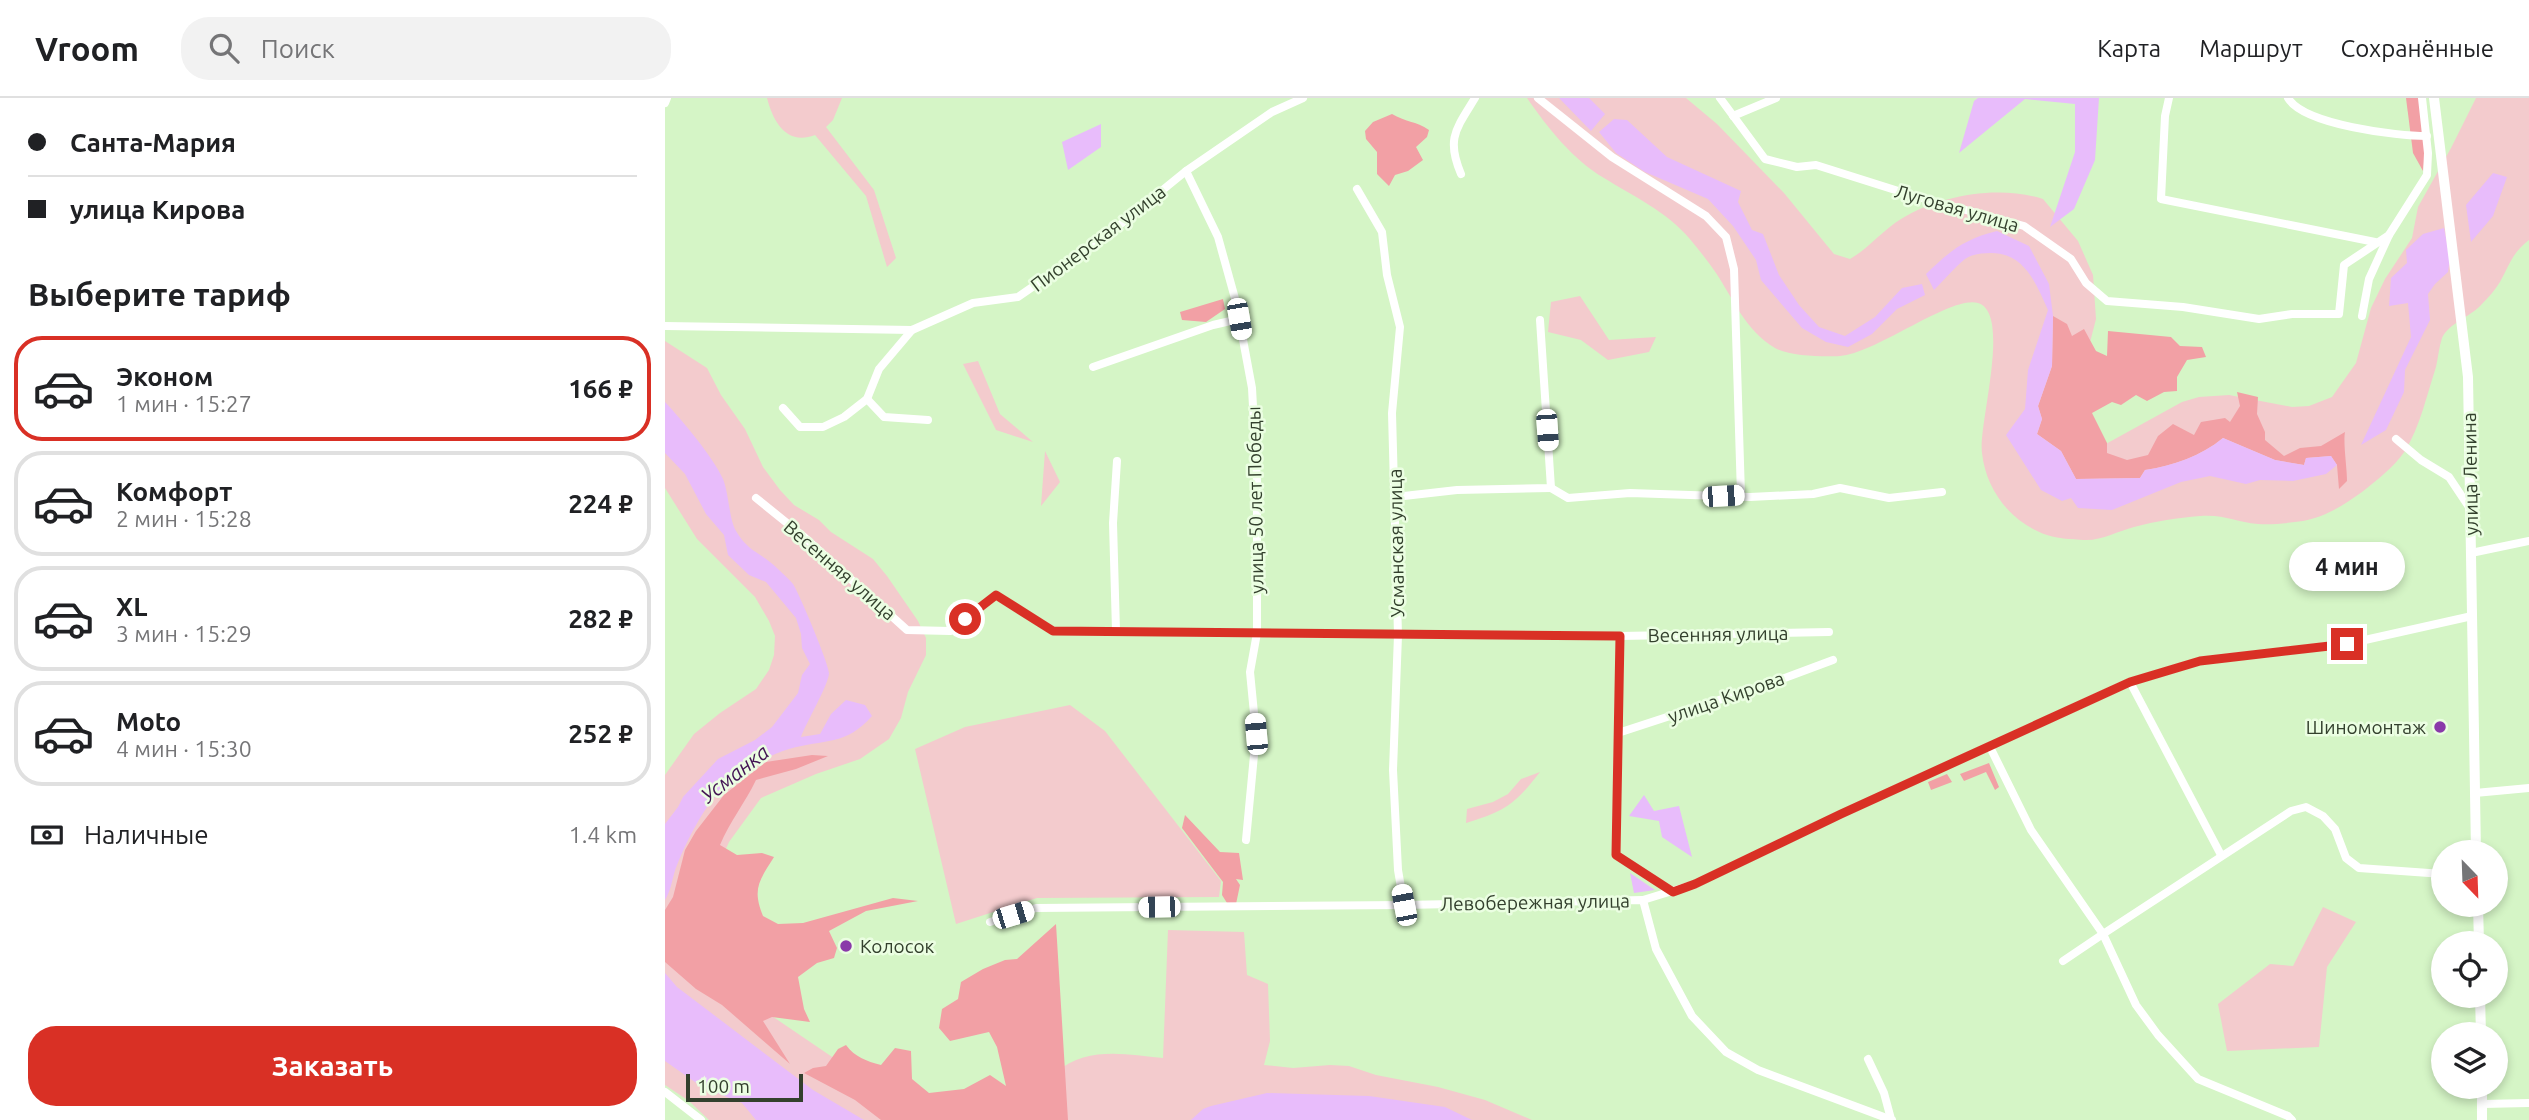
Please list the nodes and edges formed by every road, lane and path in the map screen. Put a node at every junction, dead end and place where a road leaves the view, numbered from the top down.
1 (667, 98) edge
2 (1303, 98) edge
3 (1475, 98) edge
4 (1538, 98) edge
5 (1720, 98) edge
6 (1776, 98) edge
7 (2169, 98) edge
8 (2288, 98) edge
9 (2422, 98) edge
10 (2434, 98) edge
11 (665, 103) edge
12 (1733, 116) junction
13 (2427, 136) junction
14 (1186, 171) junction
15 (1461, 174) dead end
16 (1357, 189) dead end
17 (2389, 235) junction
18 (2375, 242) junction
19 (2362, 316) dead end
20 (1239, 319) junction
21 (1540, 320) dead end
22 (665, 326) edge
23 (912, 330) junction
24 (1093, 367) dead end
25 (867, 399) junction
26 (783, 408) dead end
27 (928, 420) dead end
28 (2396, 439) dead end
29 (1118, 461) dead end
30 (1551, 488) junction
31 (1942, 492) dead end
32 (1741, 495) junction
33 (756, 498) dead end
34 (1395, 498) junction
35 (2469, 507) junction
36 (2529, 541) edge
37 (2471, 553) junction
38 (2472, 616) junction
39 (1117, 631) junction
40 (1829, 632) dead end
41 (1257, 633) junction
42 (1398, 635) junction
43 (1620, 636) junction
44 (1833, 660) dead end
45 (2130, 682) junction
46 (1618, 733) junction
47 (1990, 747) junction
48 (2529, 788) edge
49 (2475, 793) junction
50 (1247, 840) dead end
51 (2476, 840) edge
52 (2221, 855) junction
53 (2431, 873) edge
54 (1673, 892) junction
55 (1643, 900) junction
56 (1404, 905) junction
57 (990, 922) dead end
58 (2103, 934) junction
59 (2063, 961) dead end
60 (1868, 1059) dead end
61 (665, 1092) edge
62 (2482, 1099) edge
63 (2529, 1103) edge
64 (2482, 1104) junction
65 (701, 1120) edge
66 (1891, 1120) edge
67 (2292, 1120) edge
68 (2482, 1120) edge

1 - 11 street
2 - 14 street, Пионерская улица
3 - 15 street
4 - 32 street
5 - 12 street, Луговая улица
6 - 12 street
7 - 18 street
8 - 13 street
9 - 13 street
10 - 35 main road, улица Ленина
12 - 18 street, Луговая улица
13 - 17 street
14 - 20 street, улица 50 лет Победы
14 - 23 street, Пионерская улица
16 - 34 street, Усманская улица
17 - 18 street, Луговая улица
17 - 19 street
20 - 24 street
20 - 41 street, улица 50 лет Победы
21 - 30 street
22 - 23 street, Пионерская улица
23 - 25 street
25 - 26 street
25 - 27 street
28 - 35 street
29 - 39 street
30 - 32 street
30 - 34 street
31 - 32 street
33 - 39 street, Весенняя улица
34 - 42 street, Усманская улица
35 - 37 main road, улица Ленина
36 - 37 street
37 - 38 main road, улица Ленина
38 - 45 street
38 - 49 main road, улица Ленина
39 - 41 street, Весенняя улица
40 - 43 street, Весенняя улица
41 - 42 street, Весенняя улица
41 - 50 street, улица 50 лет Победы
42 - 43 street, Весенняя улица
42 - 56 street, Усманская улица
43 - 46 street
44 - 46 street, улица Кирова
45 - 47 street
45 - 52 street
46 - 54 street
47 - 54 street
47 - 58 street
48 - 49 street
49 - 51 main road, улица Ленина
52 - 53 street
52 - 58 street
54 - 55 street
55 - 56 street, Левобережная улица
55 - 66 street, Левобережная улица
56 - 57 street, Левобережная улица
58 - 59 street
58 - 67 street
60 - 66 street
61 - 65 street
62 - 64 main road
63 - 64 street
64 - 68 main road

